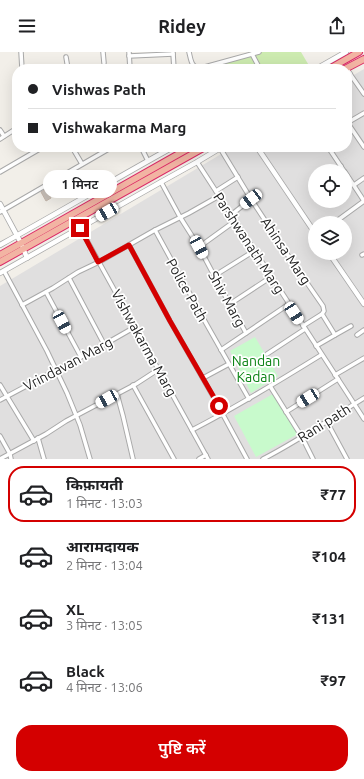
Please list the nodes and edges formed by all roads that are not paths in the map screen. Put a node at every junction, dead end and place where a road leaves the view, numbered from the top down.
1 (21, 52) edge
2 (103, 52) edge
3 (189, 52) edge
4 (259, 52) edge
5 (346, 52) edge
6 (360, 52) edge
7 (173, 53) edge
8 (129, 54) edge
9 (252, 54) junction
10 (66, 57) dead end
11 (364, 57) edge
12 (104, 63) dead end
13 (22, 64) edge
14 (67, 64) edge
15 (130, 64) edge
16 (174, 64) edge
17 (192, 64) edge
18 (216, 64) edge
19 (257, 64) edge
20 (325, 64) edge
21 (338, 64) edge
22 (352, 67) edge
23 (352, 78) edge
24 (364, 94) edge
25 (364, 113) edge
26 (352, 119) edge
27 (352, 129) edge
28 (0, 130) edge
29 (12, 131) edge
30 (2, 137) edge
31 (364, 147) edge
32 (34, 152) edge
33 (75, 152) edge
34 (102, 152) edge
35 (144, 152) edge
36 (164, 152) edge
37 (182, 152) edge
38 (197, 152) edge
39 (214, 152) edge
40 (223, 152) edge
41 (260, 152) edge
42 (331, 152) edge
43 (148, 161) junction
44 (198, 162) junction
45 (82, 164) junction
46 (340, 164) edge
47 (0, 172) edge
48 (238, 177) junction
49 (364, 178) edge
50 (161, 182) junction
51 (352, 182) edge
52 (354, 185) junction
53 (216, 191) junction
54 (219, 196) junction
55 (251, 199) junction
56 (364, 201) edge
57 (0, 204) edge
58 (2, 211) edge
59 (231, 215) junction
60 (343, 216) edge
61 (180, 217) junction
62 (235, 221) junction
63 (308, 223) edge
64 (80, 228) junction
65 (155, 230) junction
66 (17, 236) junction
67 (0, 245) edge
68 (129, 245) junction
69 (23, 246) junction
70 (199, 247) junction
71 (254, 251) junction
72 (0, 255) edge
73 (27, 258) junction
74 (334, 260) edge
75 (98, 262) junction
76 (0, 263) edge
77 (2, 272) edge
78 (214, 276) junction
79 (271, 277) junction
80 (68, 278) junction
81 (46, 292) junction
82 (362, 296) edge
83 (230, 304) junction
84 (289, 304) junction
85 (364, 304) edge
86 (22, 305) junction
87 (322, 314) junction
88 (351, 326) dead end
89 (135, 327) junction
90 (304, 328) junction
91 (364, 330) edge
92 (246, 333) junction
93 (335, 335) junction
94 (357, 335) dead end
95 (104, 344) junction
96 (316, 346) junction
97 (221, 350) junction
98 (267, 354) dead end
99 (322, 355) junction
100 (81, 357) junction
101 (364, 358) edge
102 (229, 364) junction
103 (56, 370) junction
104 (159, 370) junction
105 (335, 375) junction
106 (203, 378) junction
107 (338, 380) junction
108 (0, 385) edge
109 (133, 385) junction
110 (270, 386) junction
111 (117, 394) junction
112 (7, 396) junction
113 (364, 398) edge
114 (249, 399) junction
115 (0, 400) edge
116 (354, 405) junction
117 (286, 412) junction
118 (223, 414) junction
119 (76, 416) junction
120 (364, 419) edge
121 (327, 422) junction
122 (192, 430) junction
123 (0, 436) edge
124 (38, 438) junction
125 (302, 438) junction
126 (34, 441) junction
127 (10, 454) junction
128 (207, 457) edge
129 (0, 459) edge
130 (11, 459) edge
131 (44, 459) edge
132 (90, 459) edge
133 (133, 459) edge
134 (174, 459) edge
135 (198, 459) edge
136 (247, 459) edge
137 (263, 459) edge
138 (313, 459) edge
139 (347, 459) edge

1 - 13 street
2 - 12 street
3 - 17 street
4 - 9 street
5 - 20 street
6 - 11 street
6 - 21 highway
7 - 8 street
7 - 16 street
8 - 15 street
9 - 18 street
9 - 19 street
10 - 14 street
11 - 22 highway
23 - 24 street
25 - 26 street
27 - 31 street
28 - 30 street
29 - 30 street
32 - 47 street
33 - 45 street
34 - 45 street
35 - 43 street
36 - 43 street
37 - 69 highway
38 - 69 highway
39 - 44 street
40 - 48 street, Ahinsa Marg
41 - 63 street
42 - 46 street
43 - 66 street
44 - 50 street
44 - 53 street, Parshwanath Marg
45 - 58 street
48 - 53 street
48 - 55 street, Ahinsa Marg
49 - 52 street
50 - 61 street, Shiv Marg
50 - 64 street
51 - 52 street
52 - 56 street
53 - 54 street, Parshwanath Marg
54 - 59 street, Parshwanath Marg
54 - 61 street
55 - 59 street
55 - 87 street, Ahinsa Marg
56 - 60 street
57 - 58 street
58 - 66 street
59 - 62 street, Parshwanath Marg
61 - 65 street
61 - 70 street, Shiv Marg
62 - 70 street
62 - 71 street, Parshwanath Marg
64 - 73 street
64 - 75 street, Vishwakarma Marg
65 - 68 street
65 - 97 street, Police Path
66 - 67 street
66 - 69 street
68 - 75 street
68 - 106 street
69 - 72 highway
69 - 73 street
69 - 76 highway
70 - 78 street, Shiv Marg
71 - 78 street
71 - 79 street, Parshwanath Marg
73 - 77 street
74 - 82 street
75 - 80 street
75 - 89 street, Vishwakarma Marg
76 - 77 street
77 - 86 street
78 - 83 street, Shiv Marg
79 - 83 street
79 - 84 street, Parshwanath Marg
80 - 81 street
80 - 95 street
81 - 86 street
81 - 100 street
82 - 85 street
83 - 92 street, Shiv Marg
84 - 90 street, Parshwanath Marg
84 - 92 street
86 - 103 street
87 - 90 street
87 - 93 street, Ahinsa Marg
88 - 93 street
89 - 95 street, Vrindavan Marg
89 - 104 street, Vishwakarma Marg
90 - 96 street, Parshwanath Marg
90 - 98 street
91 - 94 street
92 - 97 street
93 - 96 street
95 - 100 street, Vrindavan Marg
96 - 99 street, Parshwanath Marg
97 - 102 street, Police Path
99 - 105 street, Parshwanath Marg
99 - 110 street
100 - 103 street, Vrindavan Marg
101 - 105 street
102 - 106 street
102 - 114 street, Police Path
103 - 112 street, Vrindavan Marg
103 - 119 street
104 - 109 street
104 - 122 street, Vishwakarma Marg
105 - 107 street, Parshwanath Marg
106 - 118 street
107 - 116 street, Parshwanath Marg
107 - 117 street
108 - 112 street
109 - 111 street
109 - 134 street
110 - 114 street
110 - 117 street
111 - 119 street
111 - 133 street
112 - 115 street, Vrindavan Marg
112 - 126 street
113 - 116 street, Rani path
114 - 118 street
116 - 120 street, Parshwanath Marg
116 - 121 street, Rani path
117 - 125 street
118 - 122 street
118 - 136 street
119 - 124 street
119 - 132 street
121 - 125 street, Rani path
121 - 139 street
122 - 128 street, Vishwakarma Marg
123 - 127 street
124 - 126 street
124 - 131 street
125 - 137 street, Rani path
125 - 138 street
126 - 127 street
127 - 129 street
127 - 130 street
128 - 135 street

